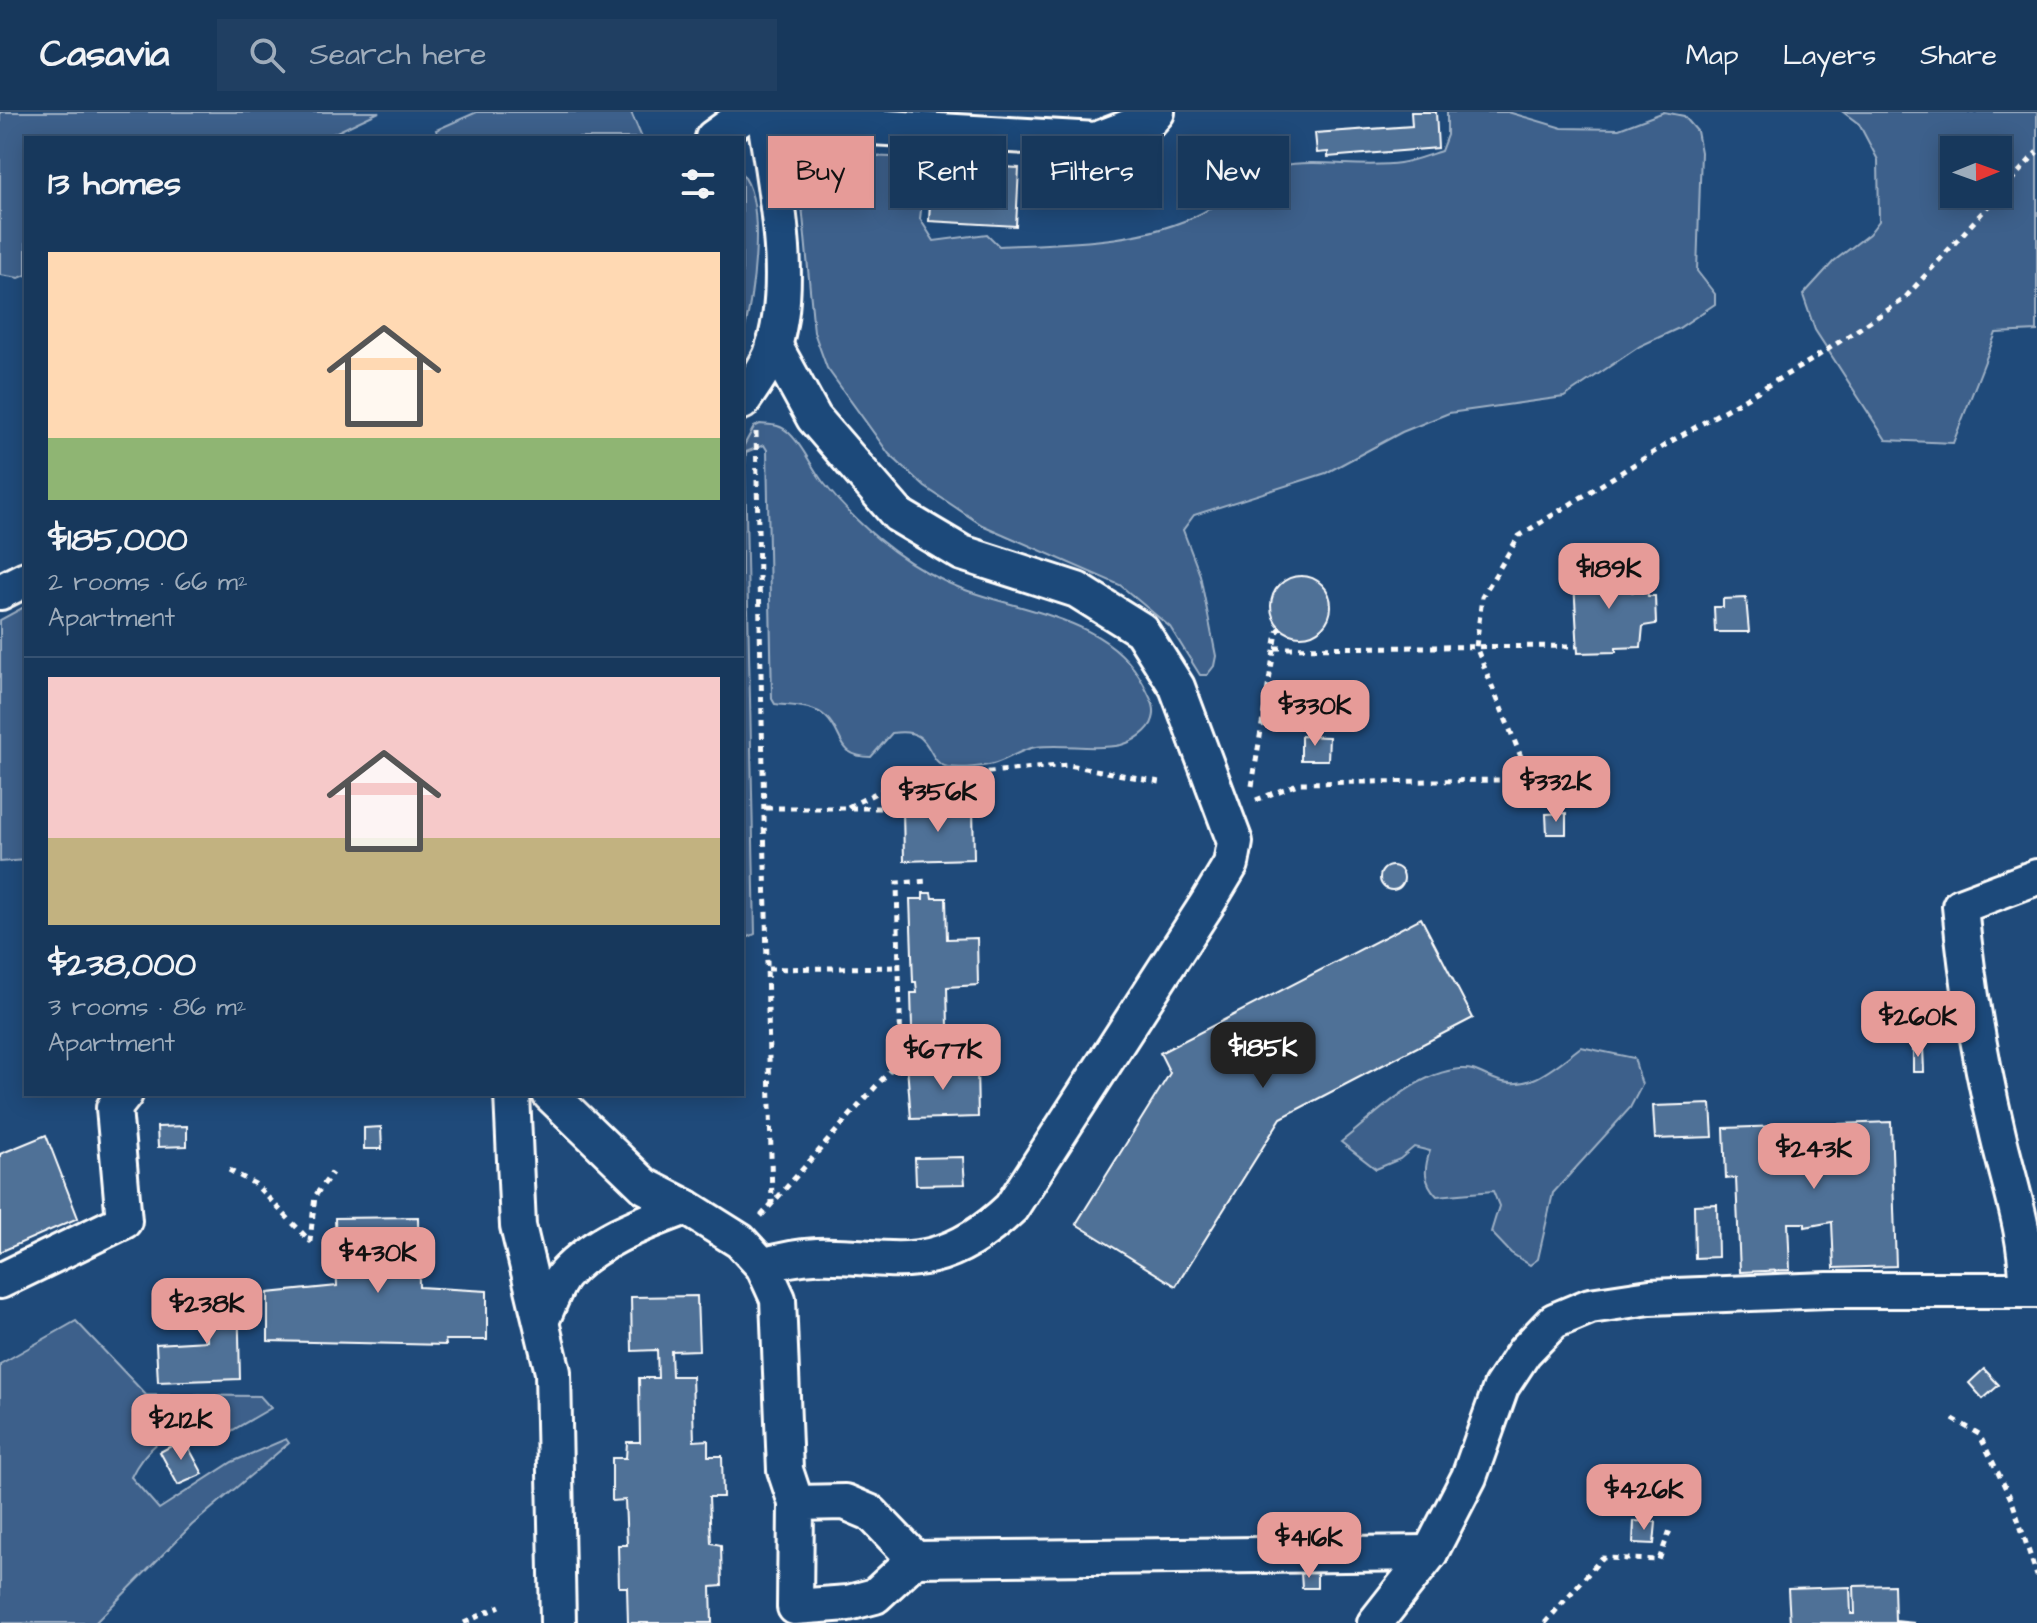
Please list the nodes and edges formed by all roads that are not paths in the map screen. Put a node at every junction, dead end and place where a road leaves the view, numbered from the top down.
1 (1157, 112) edge
2 (759, 115) edge
3 (717, 136) edge
4 (774, 345) junction
5 (749, 392) edge
6 (24, 580) edge
7 (0, 592) edge
8 (2037, 877) edge
9 (123, 1096) edge
10 (512, 1096) edge
11 (552, 1096) edge
12 (686, 1207) junction
13 (763, 1266) junction
14 (0, 1281) edge
15 (2032, 1290) edge
16 (542, 1319) junction
17 (796, 1503) junction
18 (1430, 1553) junction
19 (915, 1559) junction
20 (793, 1615) edge
21 (558, 1623) edge
22 (1375, 1623) edge

1 - 2 street
2 - 3 street
2 - 4 street
4 - 5 street
4 - 13 street
6 - 7 street
8 - 15 street
9 - 14 street
10 - 16 street
11 - 12 street
12 - 13 street
12 - 16 street
13 - 17 street
15 - 18 street
16 - 21 street
17 - 19 street
17 - 20 street
18 - 19 street
18 - 22 street
19 - 20 street

